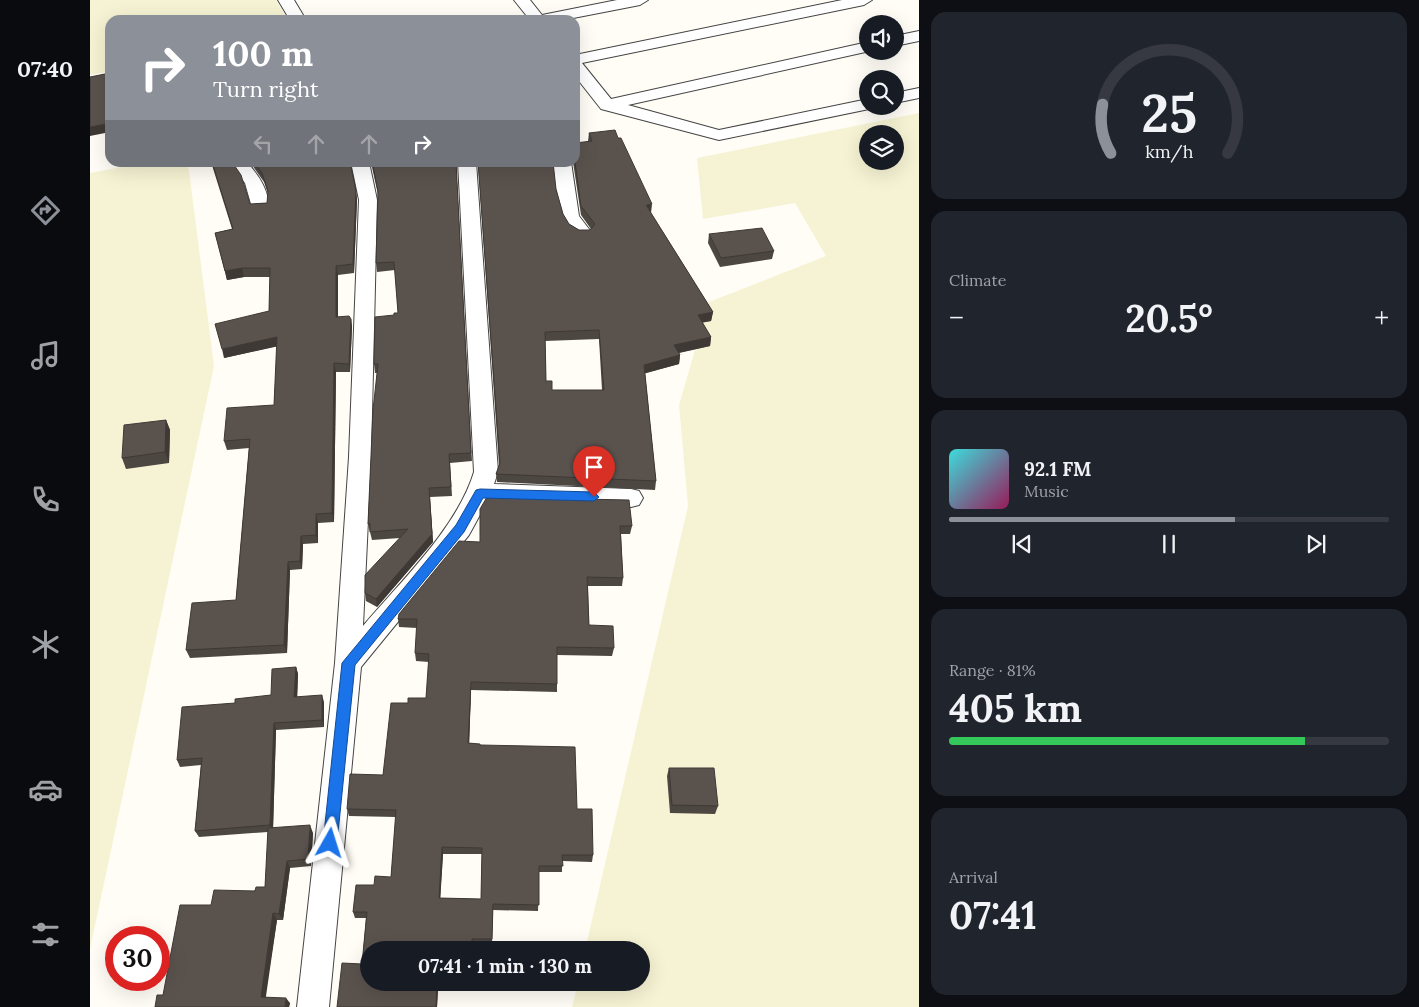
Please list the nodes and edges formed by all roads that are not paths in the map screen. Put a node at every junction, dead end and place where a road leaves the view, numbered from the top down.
1 (286, 0) edge
2 (522, 0) edge
3 (640, 0) edge
4 (864, 0) edge
5 (295, 15) edge
6 (535, 15) edge
7 (564, 15) edge
8 (919, 36) edge
9 (904, 39) edge
10 (859, 49) edge
11 (580, 59) edge
12 (580, 71) edge
13 (919, 93) edge
14 (904, 96) edge
15 (608, 105) junction
16 (859, 106) edge
17 (241, 167) edge
18 (361, 167) edge
19 (467, 167) edge
20 (563, 167) edge
21 (260, 207) edge
22 (582, 233) edge
23 (480, 493) junction
24 (632, 498) dead end
25 (348, 663) junction
26 (313, 1007) edge

1 - 5 street
2 - 6 street
3 - 7 street
4 - 11 street
8 - 9 street
10 - 15 street
12 - 15 street
13 - 14 street
15 - 16 street
17 - 21 street
18 - 25 street
19 - 23 street
20 - 22 street
23 - 24 street
23 - 25 street
25 - 26 street

